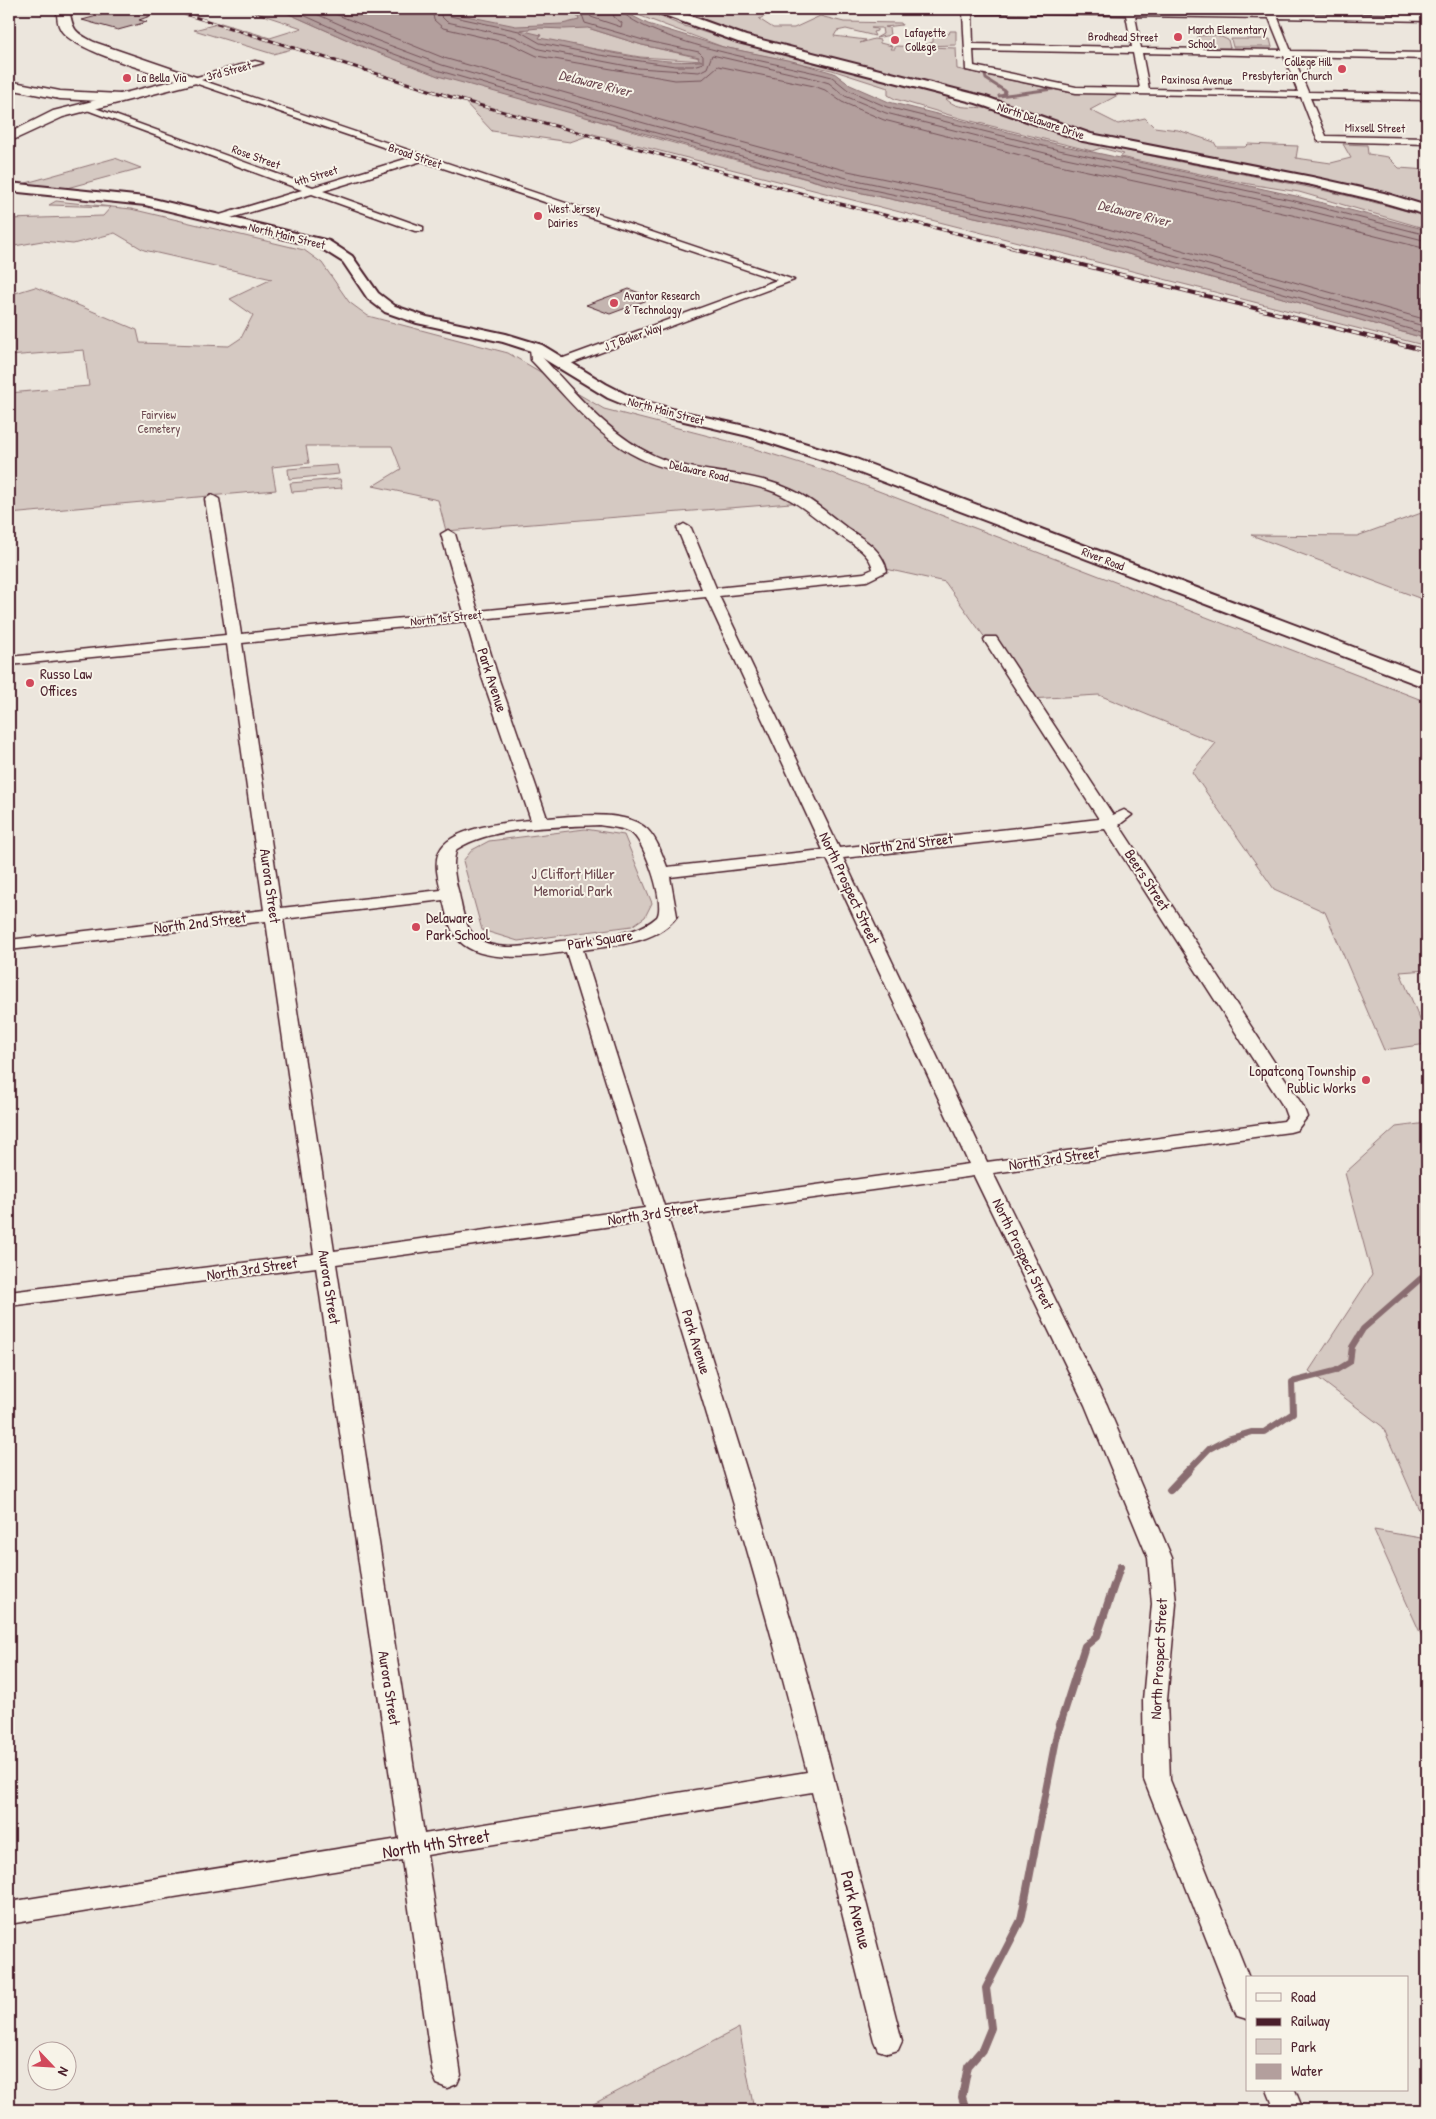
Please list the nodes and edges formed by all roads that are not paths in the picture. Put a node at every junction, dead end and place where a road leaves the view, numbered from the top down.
1 (62, 9) edge
2 (660, 9) edge
3 (911, 9) edge
4 (967, 9) edge
5 (1415, 9) edge
6 (1129, 11) edge
7 (1272, 12) edge
8 (1423, 21) edge
9 (968, 47) junction
10 (1137, 50) junction
11 (1290, 53) junction
12 (1427, 56) edge
13 (258, 63) dead end
14 (191, 80) junction
15 (9, 84) edge
16 (1145, 92) junction
17 (48, 94) junction
18 (1305, 94) junction
19 (1427, 97) edge
20 (120, 98) junction
21 (84, 107) junction
22 (68, 127) dead end
23 (9, 138) edge
24 (1427, 141) edge
25 (32, 144) dead end
26 (9, 151) edge
27 (421, 158) junction
28 (9, 187) edge
29 (312, 190) junction
30 (1427, 211) edge
31 (217, 219) junction
32 (420, 229) dead end
33 (788, 280) joint
34 (536, 348) junction
35 (562, 363) junction
36 (777, 440) joint
37 (212, 500) dead end
38 (684, 528) dead end
39 (448, 534) dead end
40 (880, 570) joint
41 (710, 592) junction
42 (472, 615) junction
43 (234, 638) junction
44 (991, 640) dead end
45 (9, 661) edge
46 (1427, 682) edge
47 (1118, 819) junction
48 (541, 824) junction
49 (833, 853) junction
50 (659, 873) junction
51 (450, 894) junction
52 (274, 915) junction
53 (9, 945) edge
54 (573, 945) junction
55 (1295, 1122) joint
56 (981, 1169) junction
57 (656, 1213) junction
58 (325, 1259) junction
59 (9, 1298) edge
60 (812, 1741) joint
61 (823, 1780) junction
62 (414, 1848) junction
63 (9, 1913) edge
64 (1246, 2004) edge
65 (888, 2040) dead end
66 (447, 2074) dead end
67 (1282, 2092) edge
68 (1289, 2110) edge

1 - 14 main road, Broad Street
2 - 30 main road, North Delaware Drive
3 - 4 street
4 - 6 street
4 - 9 street
5 - 8 street
6 - 7 street
6 - 10 street
7 - 8 street
7 - 11 street
9 - 10 street, Brodhead Street
9 - 16 street, Paxinosa Avenue
10 - 11 street, Brodhead Street
10 - 16 street
11 - 12 street, Brodhead Street
11 - 18 street
13 - 14 street, 3rd Street
14 - 20 main road, 3rd Street
14 - 27 street, Broad Street
15 - 17 main road
16 - 18 street, Paxinosa Avenue
17 - 20 main road
17 - 21 main road
18 - 19 street, Paxinosa Avenue
18 - 24 street, Mixsell Street
20 - 21 main road, 3rd Street
21 - 22 main road
21 - 23 main road, 3rd Street
21 - 29 street, Rose Street
25 - 26 main road
27 - 29 street, 4th Street
27 - 33 street, Broad Street
28 - 31 street, North Main Street
29 - 31 street, 4th Street
29 - 32 street, Rose Street
31 - 34 street, North Main Street
33 - 35 street, J T Baker Way
34 - 35 street, North Main Street
34 - 40 street, Delaware Road
35 - 36 street, North Main Street
36 - 46 street, River Road
37 - 43 street, Aurora Street
38 - 41 street, North Prospect Street
39 - 42 street, Park Avenue
40 - 41 street, North 1st Street
41 - 42 street, North 1st Street
41 - 49 street, North Prospect Street
42 - 43 street, North 1st Street
42 - 48 street, Park Avenue
43 - 45 street, North 1st Street
43 - 52 street, Aurora Street
44 - 47 street, Beers Street
47 - 49 street, North 2nd Street
47 - 55 street, Beers Street
48 - 50 street, Park Square
48 - 51 street, Park Square
49 - 50 street, North 2nd Street
49 - 56 street, North Prospect Street
50 - 54 street, Park Square
51 - 52 street, North 2nd Street
51 - 54 street, Park Square
52 - 53 street, North 2nd Street
52 - 58 street, Aurora Street
54 - 57 street, Park Avenue
55 - 56 street, North 3rd Street
56 - 57 street, North 3rd Street
56 - 64 street, North Prospect Street
57 - 58 street, North 3rd Street
57 - 60 street, Park Avenue
58 - 59 street, North 3rd Street
58 - 62 street, Aurora Street
60 - 61 street
61 - 62 street, North 4th Street
61 - 65 street, Park Avenue
62 - 63 street, North 4th Street
62 - 66 street, Aurora Street
67 - 68 street

